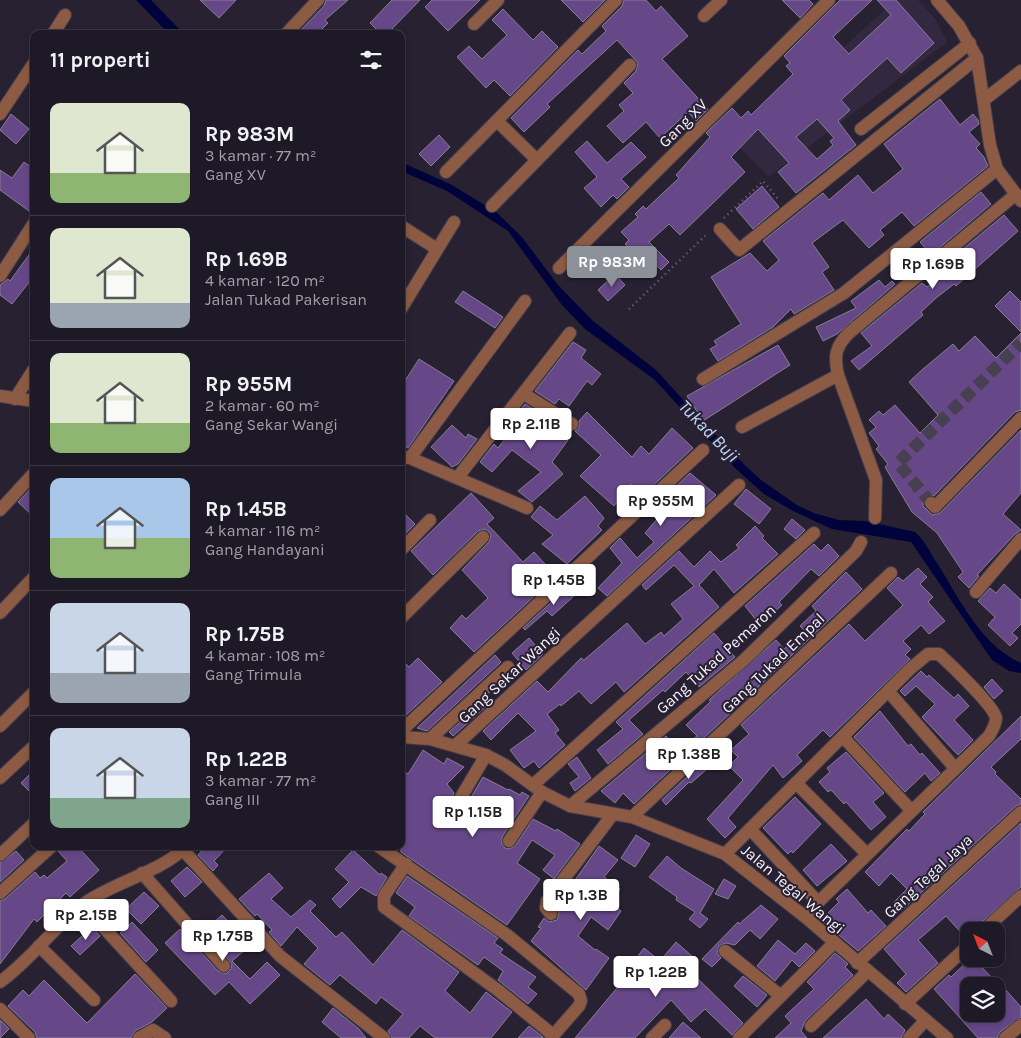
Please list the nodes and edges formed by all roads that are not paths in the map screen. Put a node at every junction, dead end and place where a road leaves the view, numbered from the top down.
1 (318, 0) edge
2 (498, 0) edge
3 (616, 0) edge
4 (720, 0) edge
5 (829, 0) edge
6 (937, 0) edge
7 (65, 16) dead end
8 (704, 16) dead end
9 (474, 24) dead end
10 (56, 30) edge
11 (290, 30) edge
12 (970, 43) junction
13 (977, 58) junction
14 (630, 66) dead end
15 (30, 69) edge
16 (1021, 71) edge
17 (984, 100) junction
18 (0, 114) edge
19 (497, 121) junction
20 (861, 129) dead end
21 (537, 160) junction
22 (997, 169) junction
23 (446, 172) dead end
24 (1018, 198) edge
25 (492, 206) dead end
26 (454, 222) dead end
27 (30, 229) edge
28 (405, 229) edge
29 (720, 229) dead end
30 (437, 249) junction
31 (559, 268) dead end
32 (0, 276) edge
33 (525, 301) dead end
34 (405, 302) edge
35 (570, 332) dead end
36 (30, 374) edge
37 (838, 375) junction
38 (703, 379) dead end
39 (524, 394) junction
40 (4, 398) edge
41 (30, 401) edge
42 (1021, 418) edge
43 (572, 424) dead end
44 (742, 427) dead end
45 (703, 450) dead end
46 (406, 457) edge
47 (30, 477) edge
48 (458, 477) junction
49 (738, 486) dead end
50 (931, 503) dead end
51 (527, 508) dead end
52 (0, 510) edge
53 (875, 518) dead end
54 (430, 520) dead end
55 (814, 533) dead end
56 (482, 538) dead end
57 (1021, 539) edge
58 (405, 546) edge
59 (858, 547) dead end
60 (891, 573) dead end
61 (30, 581) edge
62 (976, 592) dead end
63 (0, 613) edge
64 (405, 614) edge
65 (508, 667) dead end
66 (888, 691) junction
67 (30, 696) edge
68 (0, 726) edge
69 (405, 727) edge
70 (405, 737) edge
71 (843, 737) junction
72 (430, 739) junction
73 (456, 745) junction
74 (30, 750) edge
75 (486, 755) junction
76 (956, 768) junction
77 (0, 778) edge
78 (796, 783) junction
79 (537, 788) junction
80 (457, 804) dead end
81 (570, 806) junction
82 (912, 810) junction
83 (1021, 812) edge
84 (613, 814) junction
85 (632, 818) junction
86 (30, 827) edge
87 (750, 829) junction
88 (509, 841) dead end
89 (48, 850) edge
90 (181, 850) edge
91 (186, 850) edge
92 (384, 850) edge
93 (725, 854) junction
94 (867, 854) junction
95 (0, 855) edge
96 (406, 864) junction
97 (142, 874) junction
98 (0, 893) edge
99 (1021, 896) edge
100 (818, 902) junction
101 (83, 905) junction
102 (551, 914) dead end
103 (804, 916) junction
104 (993, 922) edge
105 (834, 944) junction
106 (39, 946) junction
107 (725, 950) dead end
108 (960, 953) edge
109 (857, 963) junction
110 (224, 966) dead end
111 (867, 972) junction
112 (0, 982) edge
113 (781, 996) junction
114 (94, 1000) dead end
115 (171, 1001) dead end
116 (905, 1004) junction
117 (0, 1009) edge
118 (926, 1020) junction
119 (665, 1025) dead end
120 (1021, 1025) edge
121 (811, 1026) dead end
122 (552, 1037) edge
123 (29, 1038) edge
124 (138, 1038) edge
125 (165, 1038) edge
126 (384, 1038) edge
127 (652, 1038) edge
128 (739, 1038) edge
129 (909, 1038) edge
130 (947, 1038) edge
131 (1005, 1038) edge

1 - 11 street
2 - 9 street
3 - 19 street
4 - 8 street
5 - 31 street, Gang XV
6 - 12 street
7 - 10 street
12 - 13 street
12 - 20 street
13 - 17 street
13 - 29 street
14 - 21 street
15 - 18 street
16 - 17 street
17 - 22 street
19 - 21 street
19 - 23 street
21 - 25 street
22 - 24 street
22 - 38 street
24 - 37 street
26 - 30 street
27 - 32 street
28 - 30 street
30 - 34 street
33 - 46 street
35 - 39 street
36 - 40 street
37 - 44 street
37 - 53 street
39 - 43 street
39 - 48 street
40 - 41 street
42 - 50 street
45 - 69 street
46 - 48 street
47 - 52 street
48 - 51 street
49 - 73 street, Gang Sekar Wangi
54 - 58 street
55 - 79 street
56 - 64 street
57 - 62 street
59 - 81 street, Gang Tukad Pemaron
60 - 85 street, Gang Tukad Empal
61 - 63 street
65 - 72 street
66 - 71 street
66 - 76 street
66 - 76 street
67 - 68 street
70 - 72 street, Jalan Tegal Wangi
71 - 78 street
71 - 82 street
72 - 73 street, Jalan Tegal Wangi
73 - 75 street, Jalan Tegal Wangi
74 - 77 street
75 - 79 street, Jalan Tegal Wangi
75 - 80 street
76 - 82 street
78 - 87 street
78 - 94 street
79 - 81 street, Jalan Tegal Wangi
79 - 88 street
81 - 84 street, Jalan Tegal Wangi
82 - 94 street
83 - 109 street, Gang Tegal Jaya
84 - 85 street, Jalan Tegal Wangi
84 - 102 street
85 - 93 street, Jalan Tegal Wangi
86 - 95 street
87 - 93 street
87 - 100 street
89 - 98 street
90 - 97 street
91 - 126 street
92 - 96 street
93 - 103 street, Jalan Tegal Wangi
94 - 100 street
96 - 122 street
96 - 122 street
97 - 101 street
97 - 110 street
99 - 104 street
100 - 103 street
101 - 106 street
101 - 115 street
103 - 105 street, Jalan Tegal Wangi
105 - 109 street, Jalan Tegal Wangi
105 - 113 street
106 - 112 street
106 - 114 street
107 - 113 street
108 - 116 street
109 - 111 street, Jalan Tegal Wangi
111 - 116 street, Jalan Tegal Wangi
111 - 121 street
113 - 128 street
116 - 118 street, Jalan Tegal Wangi
117 - 123 street
118 - 129 street
118 - 130 street, Jalan Tegal Wangi
119 - 127 street
120 - 131 street
124 - 125 street

